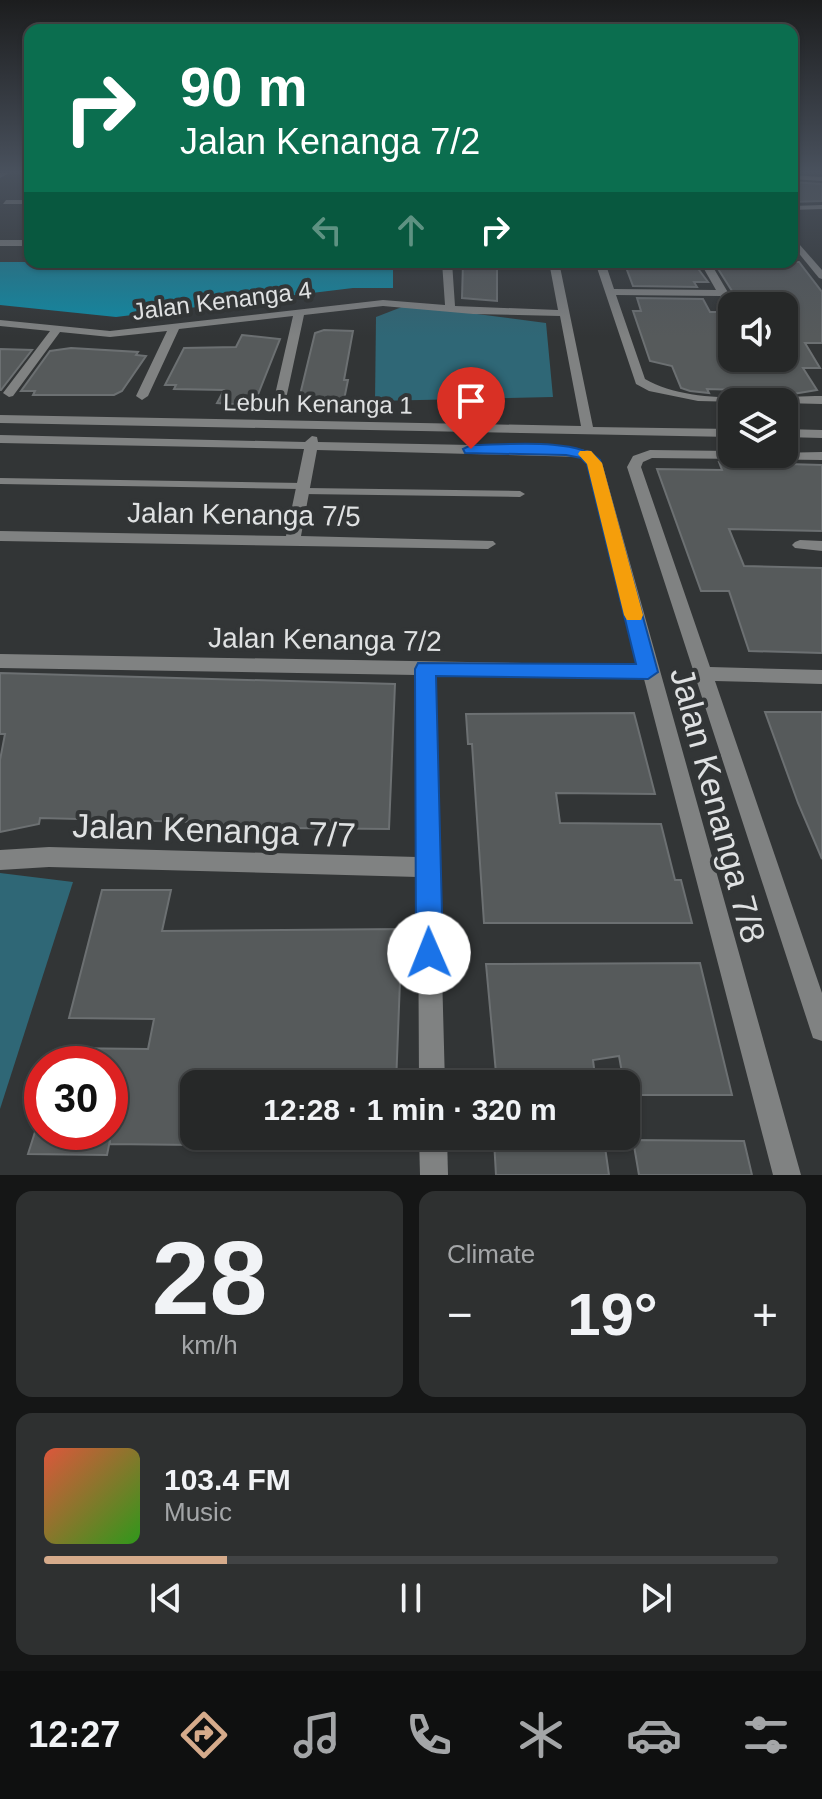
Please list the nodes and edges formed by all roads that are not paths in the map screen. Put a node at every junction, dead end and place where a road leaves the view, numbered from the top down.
1 (0, 243) edge
2 (24, 243) edge
3 (798, 246) edge
4 (447, 268) edge
5 (555, 268) edge
6 (602, 268) edge
7 (708, 268) edge
8 (822, 276) edge
9 (610, 292) junction
10 (722, 292) edge
11 (718, 293) edge
12 (450, 309) junction
13 (299, 312) junction
14 (563, 313) junction
15 (0, 323) edge
16 (174, 328) junction
17 (57, 329) junction
18 (9, 393) dead end
19 (142, 396) dead end
20 (280, 399) dead end
21 (822, 400) edge
22 (0, 419) edge
23 (315, 426) junction
24 (588, 431) junction
25 (718, 433) edge
26 (798, 433) edge
27 (822, 434) edge
28 (0, 439) edge
29 (311, 447) junction
30 (822, 456) edge
31 (0, 481) edge
32 (302, 489) junction
33 (520, 494) dead end
34 (0, 536) edge
35 (293, 540) junction
36 (488, 544) dead end
37 (800, 545) dead end
38 (822, 546) edge
39 (0, 661) edge
40 (425, 669) junction
41 (648, 672) junction
42 (706, 674) junction
43 (822, 677) edge
44 (0, 860) edge
45 (427, 867) junction
46 (822, 1029) edge
47 (432, 1070) edge
48 (433, 1150) edge
49 (434, 1175) edge
50 (787, 1175) edge

1 - 2 street
3 - 8 street
4 - 12 street
5 - 14 street
6 - 9 street
7 - 10 street
9 - 11 street
9 - 21 street
12 - 13 street, Jalan Kenanga 4
12 - 14 street, Jalan Kenanga 4
13 - 16 street, Jalan Kenanga 4
13 - 20 street
14 - 24 street
15 - 17 street, Jalan Kenanga 4
16 - 17 street, Jalan Kenanga 4
16 - 19 street
17 - 18 street
22 - 23 street, Lebuh Kenanga 1
23 - 24 street, Lebuh Kenanga 1
23 - 29 street
24 - 25 street, Lebuh Kenanga 1
26 - 27 street
28 - 29 street
29 - 32 street
29 - 41 street, Jalan Kenanga 7/8
30 - 42 street
31 - 32 lane
32 - 33 lane
32 - 35 street
34 - 35 street, Jalan Kenanga 7/5
35 - 36 street, Jalan Kenanga 7/5
37 - 38 street
39 - 40 street, Jalan Kenanga 7/2
40 - 41 street, Jalan Kenanga 7/2
40 - 45 street
41 - 50 street, Jalan Kenanga 7/8
42 - 43 street
42 - 46 street
44 - 45 street, Jalan Kenanga 7/7
45 - 47 street
48 - 49 street

